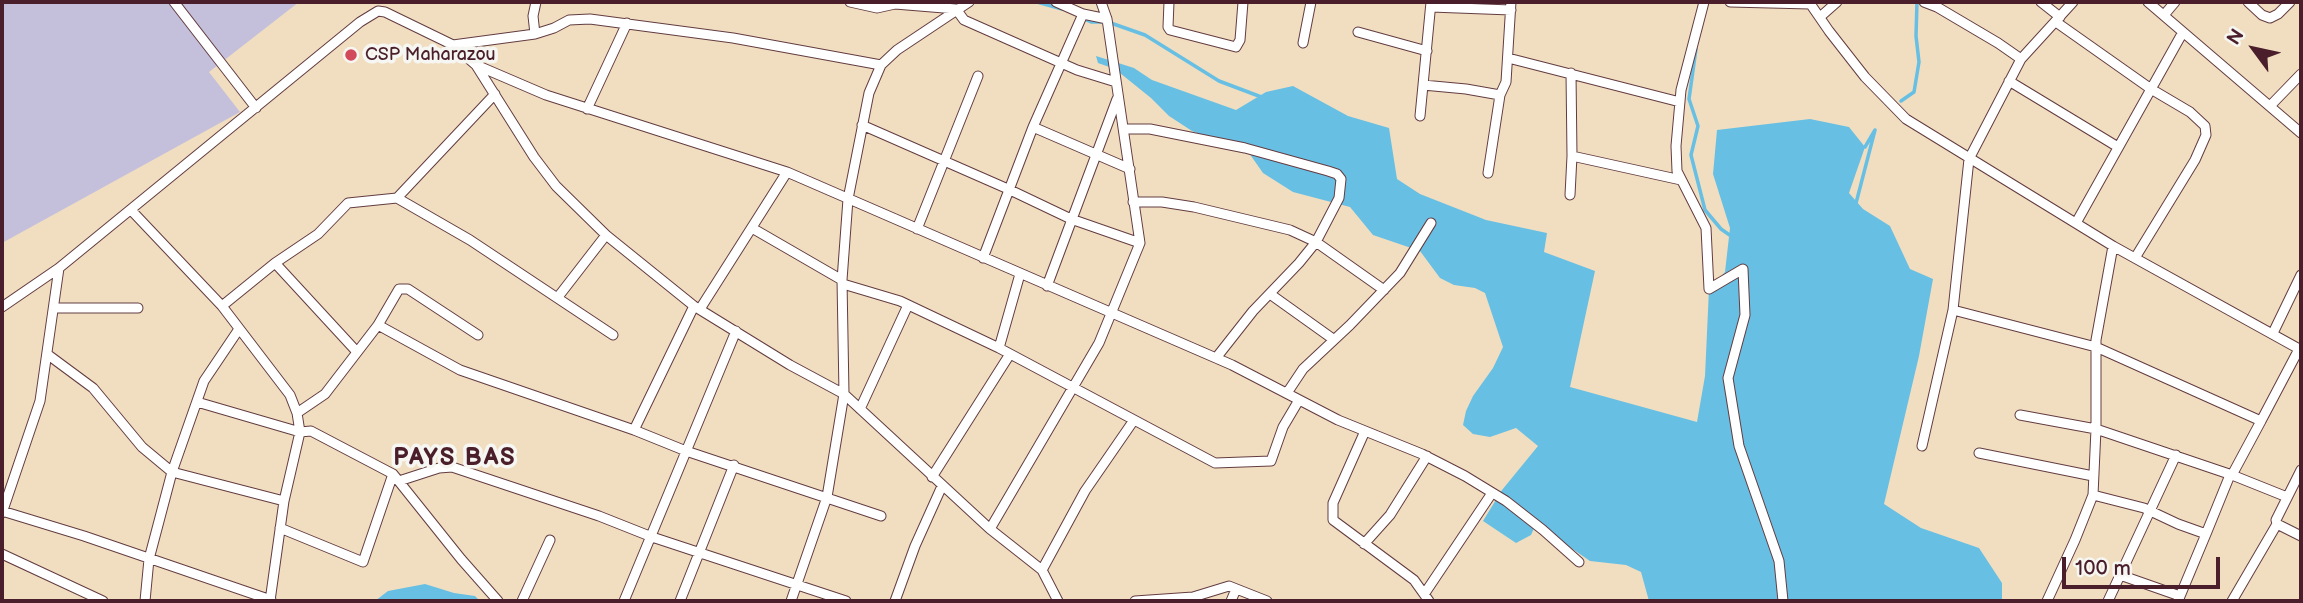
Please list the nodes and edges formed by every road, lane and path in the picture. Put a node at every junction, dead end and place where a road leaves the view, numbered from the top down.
1 (174, 2) edge
2 (536, 2) edge
3 (850, 2) edge
4 (968, 2) edge
5 (1056, 2) edge
6 (1101, 2) edge
7 (1169, 2) edge
8 (1243, 2) edge
9 (1311, 2) edge
10 (1703, 2) edge
11 (1730, 2) edge
12 (1837, 2) edge
13 (1924, 2) edge
14 (2040, 2) edge
15 (2073, 2) edge
16 (2148, 2) edge
17 (2175, 2) edge
18 (2248, 2) edge
19 (2290, 2) edge
20 (1809, 3) edge
21 (878, 5) edge
22 (1431, 5) edge
23 (1511, 6) edge
24 (956, 9) junction
25 (1083, 15) junction
26 (2164, 15) junction
27 (1820, 17) junction
28 (1107, 19) junction
29 (2058, 19) junction
30 (627, 23) junction
31 (1358, 32) dead end
32 (2183, 32) junction
33 (535, 34) junction
34 (1303, 43) dead end
35 (453, 45) junction
36 (1427, 51) junction
37 (1508, 58) junction
38 (2021, 59) junction
39 (1061, 63) junction
40 (476, 65) junction
41 (881, 65) junction
42 (1571, 73) junction
43 (2301, 74) edge
44 (978, 76) dead end
45 (2009, 81) junction
46 (1116, 82) junction
47 (1423, 85) junction
48 (2151, 89) junction
49 (495, 94) junction
50 (1500, 95) junction
51 (1118, 97) junction
52 (1680, 102) junction
53 (2270, 106) junction
54 (256, 107) junction
55 (587, 108) junction
56 (1420, 116) dead end
57 (862, 125) junction
58 (1033, 127) junction
59 (1124, 129) junction
60 (2301, 133) edge
61 (2118, 147) junction
62 (1096, 155) junction
63 (1572, 156) junction
64 (1969, 159) junction
65 (943, 160) junction
66 (1130, 169) junction
67 (786, 172) junction
68 (1488, 173) dead end
69 (1681, 180) junction
70 (1008, 189) junction
71 (1570, 195) dead end
72 (397, 198) junction
73 (848, 200) junction
74 (1133, 202) junction
75 (131, 209) junction
76 (1071, 219) junction
77 (1431, 223) dead end
78 (2076, 223) junction
79 (752, 228) junction
80 (917, 229) junction
81 (606, 235) junction
82 (1316, 242) junction
83 (1140, 243) junction
84 (2113, 246) junction
85 (983, 257) junction
86 (2135, 258) junction
87 (275, 263) junction
88 (60, 268) junction
89 (1020, 274) junction
90 (2301, 275) edge
91 (843, 282) junction
92 (1047, 286) junction
93 (1384, 290) junction
94 (1270, 294) junction
95 (558, 297) junction
96 (908, 305) junction
97 (222, 306) junction
98 (2, 307) edge
99 (697, 307) junction
100 (54, 308) junction
101 (138, 309) dead end
102 (1953, 310) junction
103 (1112, 314) junction
104 (378, 325) junction
105 (239, 329) junction
106 (736, 331) junction
107 (2273, 333) junction
108 (478, 335) dead end
109 (613, 335) dead end
110 (1333, 339) junction
111 (2096, 347) junction
112 (999, 348) junction
113 (2300, 349) edge
114 (357, 352) junction
115 (47, 354) junction
116 (1010, 354) junction
117 (1216, 358) junction
118 (1073, 386) junction
119 (1287, 393) junction
120 (845, 394) junction
121 (1299, 400) junction
122 (197, 402) junction
123 (860, 409) junction
124 (297, 413) junction
125 (2020, 415) dead end
126 (1134, 419) junction
127 (2261, 421) junction
128 (2096, 429) junction
129 (634, 430) junction
130 (1365, 431) junction
131 (300, 432) junction
132 (1922, 446) dead end
133 (686, 451) junction
134 (1979, 453) dead end
135 (2176, 455) junction
136 (1427, 456) junction
137 (734, 465) junction
138 (2301, 470) edge
139 (172, 472) junction
140 (2231, 475) junction
141 (2094, 476) junction
142 (932, 477) junction
143 (396, 478) junction
144 (942, 486) junction
145 (1492, 493) junction
146 (2093, 495) junction
147 (2287, 496) junction
148 (827, 497) junction
149 (284, 501) junction
150 (2149, 510) junction
151 (2, 512) edge
152 (881, 516) dead end
153 (2277, 524) junction
154 (280, 528) junction
155 (990, 529) junction
156 (2206, 534) junction
157 (2301, 536) edge
158 (652, 537) junction
159 (550, 540) dead end
160 (1364, 544) junction
161 (699, 553) junction
162 (2, 554) edge
163 (149, 559) junction
164 (1579, 562) dead end
165 (1042, 570) junction
166 (2120, 575) junction
167 (798, 585) junction
168 (1236, 589) junction
169 (1427, 597) edge
170 (2179, 599) edge
171 (271, 600) edge
172 (103, 601) edge
173 (145, 601) edge
174 (498, 601) edge
175 (523, 601) edge
176 (624, 601) edge
177 (680, 601) edge
178 (791, 601) edge
179 (845, 601) edge
180 (895, 601) edge
181 (1058, 601) edge
182 (1135, 601) edge
183 (1231, 601) edge
184 (1267, 601) edge
185 (1783, 601) edge
186 (2047, 601) edge
187 (2108, 601) edge
188 (2232, 601) edge

1 - 54 street
2 - 33 street
3 - 21 street
4 - 24 street
5 - 25 street
6 - 28 street
7 - 8 street
9 - 34 street
10 - 52 street
11 - 20 street
12 - 27 street
13 - 38 street
14 - 29 street
15 - 29 street
16 - 26 street
17 - 26 street
18 - 19 street
20 - 27 street
21 - 24 street
22 - 23 street
22 - 36 street
23 - 37 street
24 - 39 street
24 - 41 street
25 - 28 street
25 - 39 street
26 - 32 street
27 - 64 street
28 - 46 street
29 - 38 street
29 - 48 street
30 - 33 street
30 - 41 street
30 - 55 street
31 - 36 street
32 - 48 street
32 - 53 street
33 - 35 street
35 - 40 street
35 - 54 street
36 - 47 street
37 - 42 street
37 - 50 street
38 - 45 street
39 - 46 street
39 - 58 street
40 - 49 street
40 - 55 street
41 - 57 street
42 - 52 street
42 - 63 street
43 - 53 street
44 - 65 street
45 - 61 street
45 - 64 street
46 - 51 street
47 - 50 street
47 - 56 street
48 - 61 street
48 - 86 street
49 - 72 street
49 - 81 street
50 - 68 street
51 - 59 street
51 - 62 street
52 - 69 street
53 - 60 street
54 - 75 street
55 - 67 street
57 - 65 street
57 - 73 street
58 - 62 street
58 - 70 street
59 - 66 street
59 - 82 street
61 - 78 street
62 - 66 street
62 - 76 street
63 - 69 street
63 - 71 street
64 - 78 street
64 - 102 street
65 - 70 street
65 - 80 street
66 - 74 street
67 - 73 street
67 - 79 street
69 - 185 street
70 - 76 street
70 - 85 street
72 - 87 street
72 - 95 street
73 - 80 street
73 - 91 street
74 - 82 street
74 - 83 street
75 - 88 street
75 - 97 street
76 - 83 street
76 - 92 street
77 - 93 street
78 - 84 street
79 - 91 street
79 - 99 street
80 - 85 street
81 - 95 street
81 - 99 street
82 - 93 street
82 - 94 street
83 - 103 street
84 - 86 street
84 - 111 street
85 - 89 street
86 - 107 street
87 - 97 street
87 - 114 street
88 - 98 street
88 - 100 street
89 - 92 street
89 - 112 street
90 - 107 street
91 - 96 street
91 - 120 street
92 - 103 street
93 - 110 street
94 - 110 street
94 - 117 street
95 - 109 street
96 - 112 street
96 - 123 street
97 - 105 street
99 - 106 street
99 - 129 street
100 - 101 street
100 - 115 street
102 - 111 street
102 - 132 street
103 - 117 street
103 - 118 street
104 - 108 street
104 - 114 street
104 - 129 street
105 - 122 street
105 - 124 street
106 - 120 street
106 - 133 street
107 - 113 street
110 - 119 street
111 - 127 street
111 - 128 street
112 - 116 street
113 - 127 street
114 - 124 street
115 - 139 street
115 - 151 street
116 - 118 street
116 - 142 street
117 - 119 street
118 - 126 street
118 - 155 street
119 - 121 street
120 - 123 street
120 - 148 street
121 - 126 street
121 - 130 street
122 - 131 street
122 - 139 street
123 - 142 street
124 - 131 street
125 - 128 street
126 - 165 street
127 - 140 street
128 - 135 street
128 - 141 street
129 - 133 street
130 - 136 street
130 - 160 street
131 - 143 street
131 - 149 street
133 - 137 street
133 - 158 street
134 - 141 street
135 - 140 street
135 - 150 street
136 - 145 street
136 - 160 street
137 - 148 street
137 - 161 street
138 - 147 street
139 - 149 street
139 - 163 street
140 - 147 street
140 - 156 street
141 - 146 street
142 - 144 street
143 - 154 street
143 - 158 street
143 - 174 street
144 - 155 street
144 - 180 street
145 - 164 street
145 - 169 street
146 - 150 street
146 - 186 street
147 - 153 street
148 - 152 street
148 - 167 street
149 - 154 street
150 - 156 street
150 - 166 street
151 - 163 street
153 - 157 street
153 - 188 street
154 - 171 street
155 - 165 street
156 - 170 street
158 - 161 street
158 - 176 street
159 - 175 street
160 - 169 street
161 - 167 street
161 - 177 street
162 - 172 street
163 - 171 street
163 - 173 street
165 - 181 street
166 - 170 street
166 - 187 street
167 - 178 street
167 - 179 street
168 - 182 street
168 - 183 street
168 - 184 street

